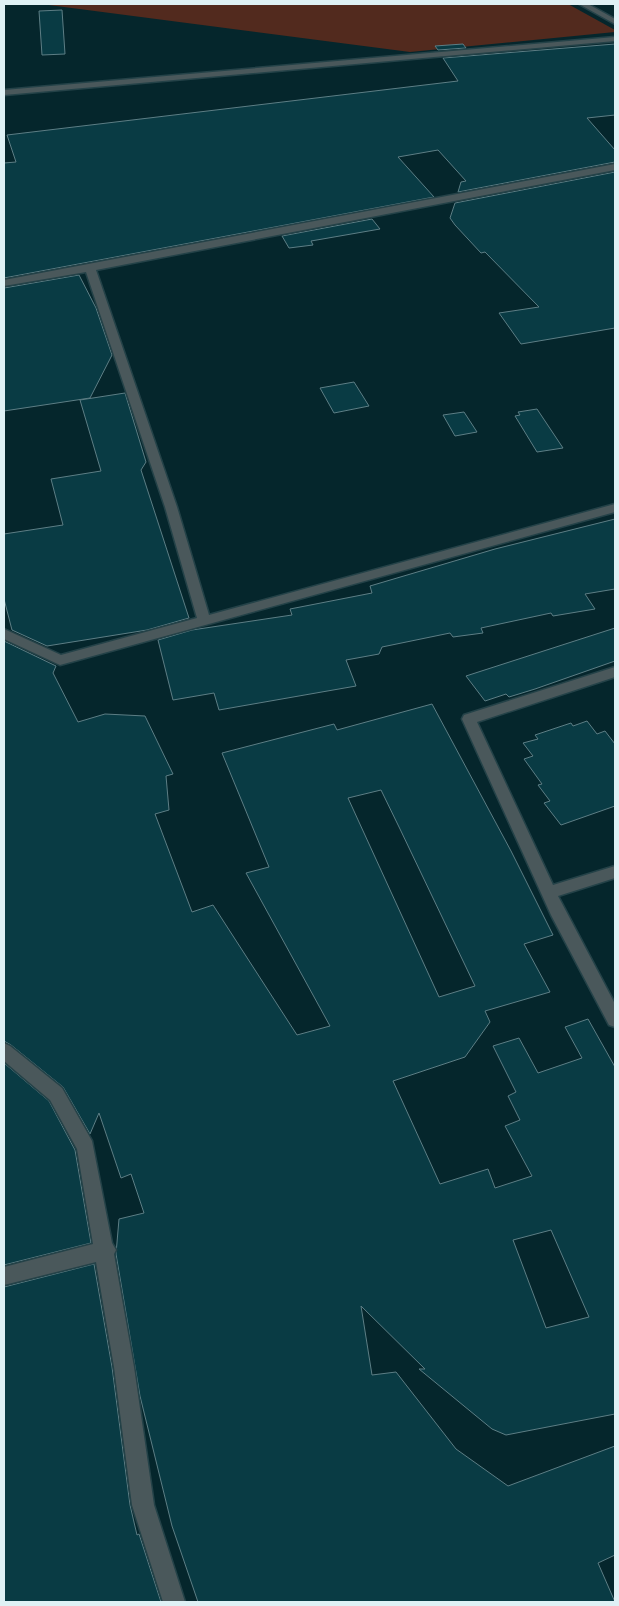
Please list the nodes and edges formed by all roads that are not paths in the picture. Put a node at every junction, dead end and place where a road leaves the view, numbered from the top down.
1 (583, 4) edge
2 (615, 22) edge
3 (615, 39) edge
4 (4, 93) edge
5 (615, 167) edge
6 (90, 268) junction
7 (4, 282) edge
8 (615, 508) edge
9 (205, 620) junction
10 (4, 634) edge
11 (615, 672) edge
12 (615, 872) edge
13 (549, 893) junction
14 (615, 1020) edge
15 (4, 1051) edge
16 (106, 1250) junction
17 (4, 1276) edge
18 (174, 1602) edge

1 - 2 street
3 - 4 street
5 - 6 street
6 - 7 street
6 - 9 street
8 - 9 street
9 - 10 street
11 - 13 street
12 - 13 street
13 - 14 street
15 - 16 street
16 - 17 street
16 - 18 street

